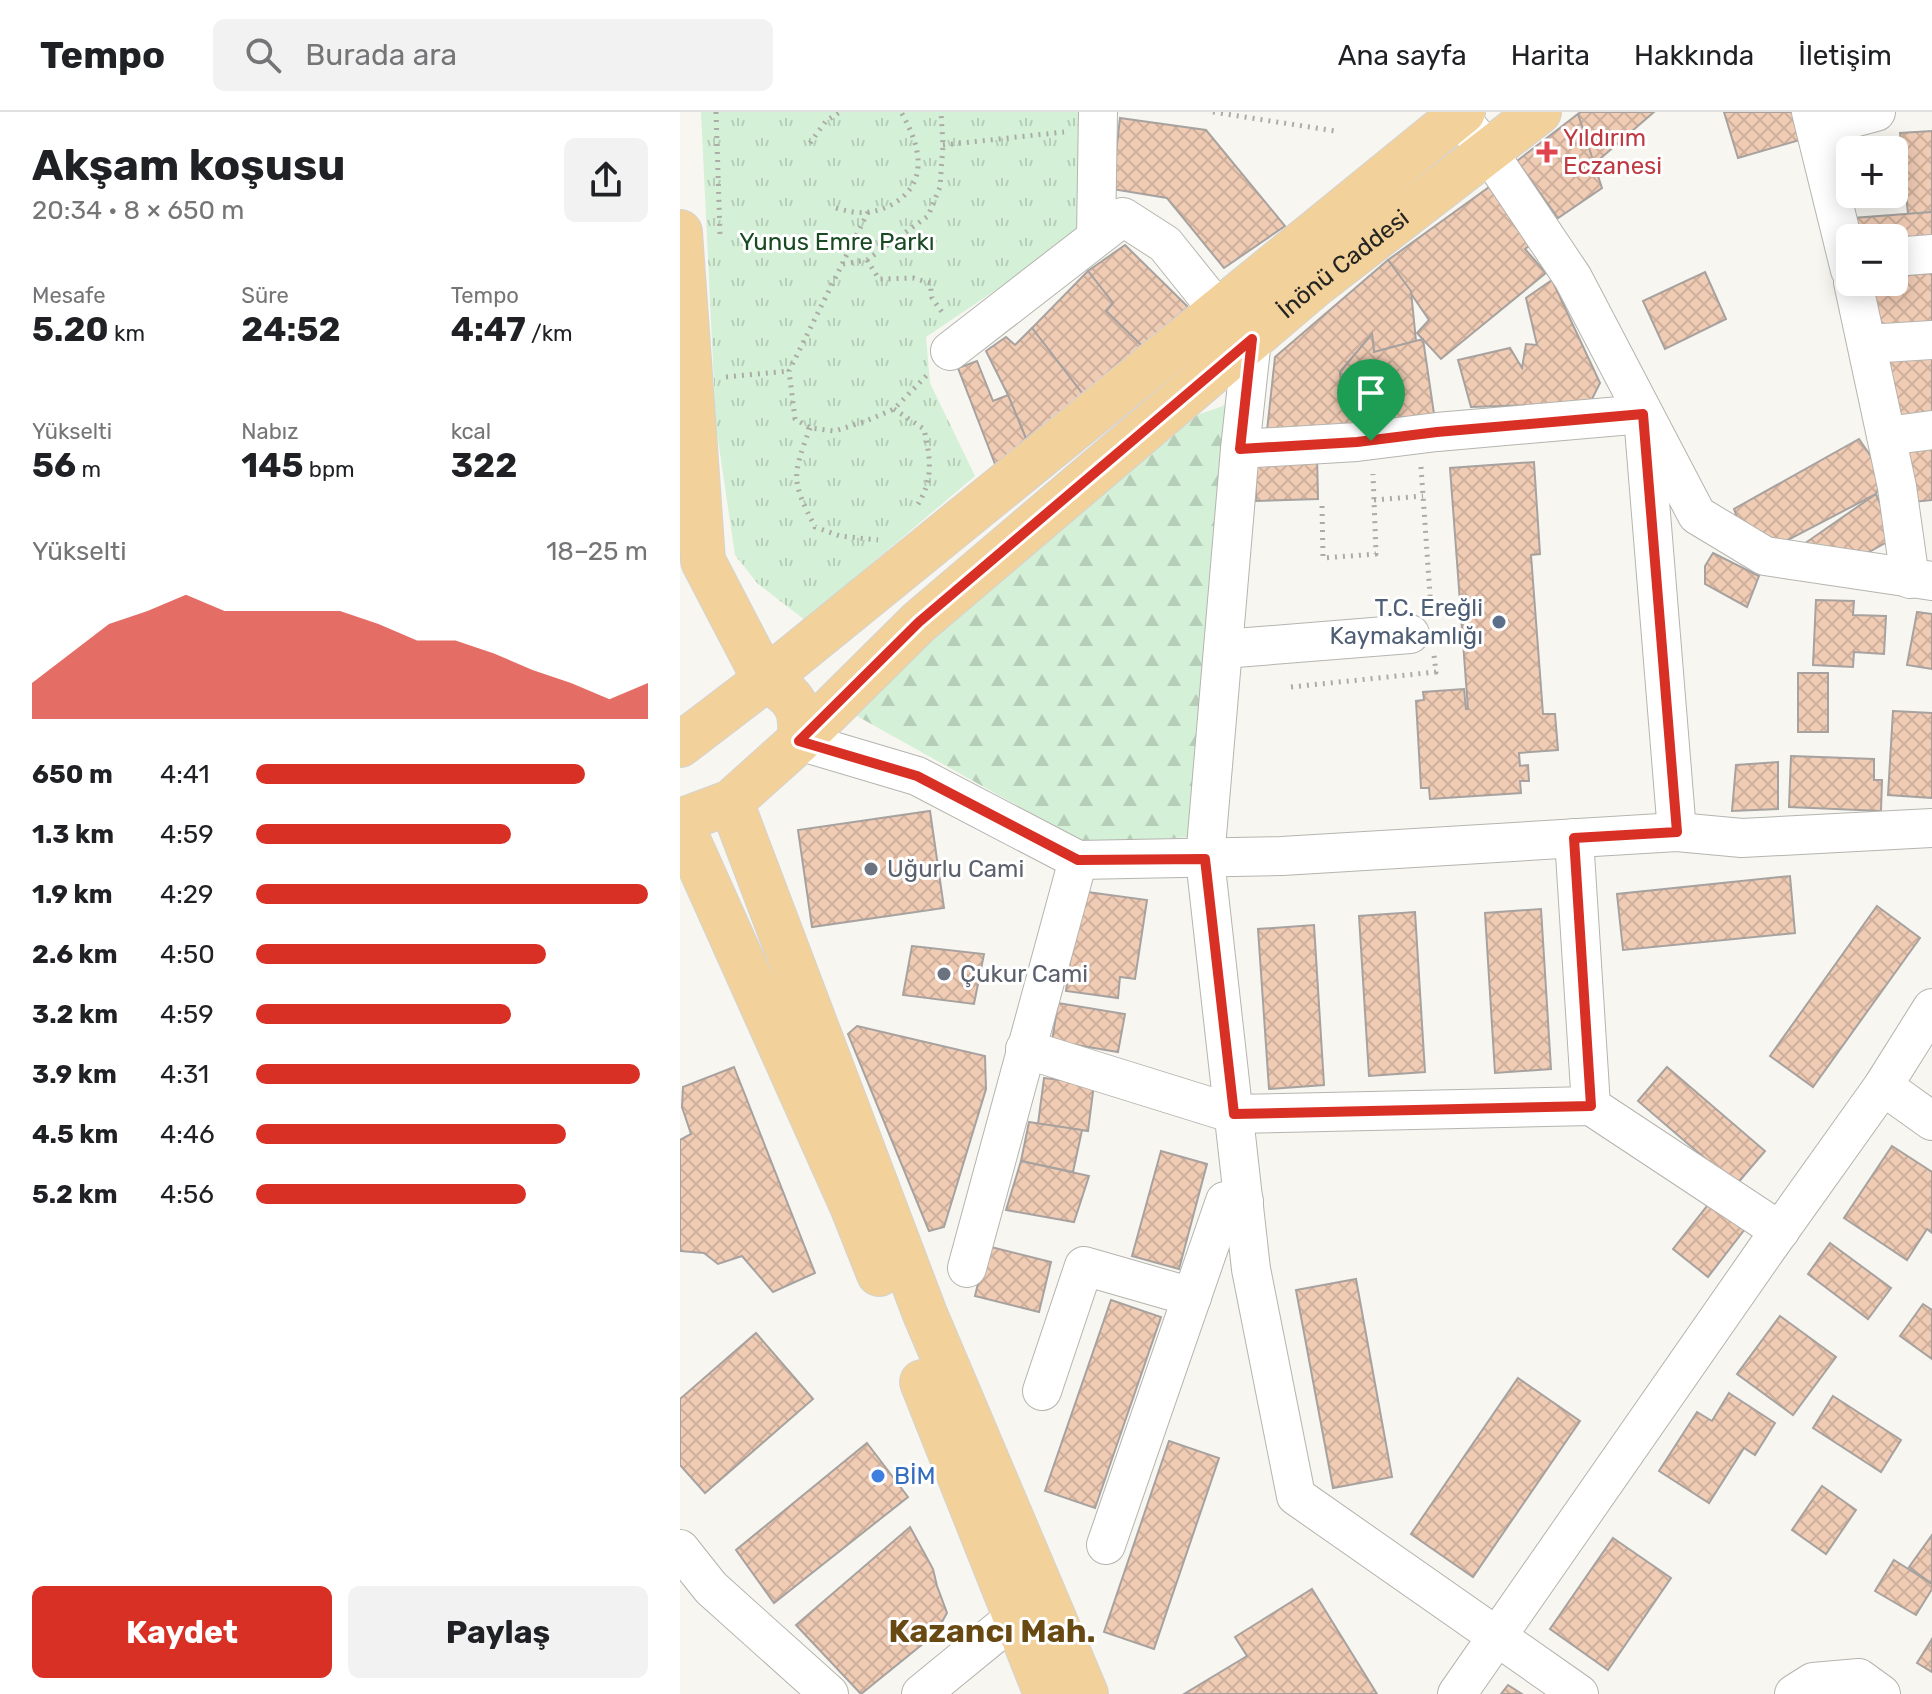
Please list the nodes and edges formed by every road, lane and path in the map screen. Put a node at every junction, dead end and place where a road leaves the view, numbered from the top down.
1 (716, 112) edge
2 (723, 112) edge
3 (837, 112) edge
4 (901, 112) edge
5 (941, 112) edge
6 (1213, 112) edge
7 (1539, 112) edge
8 (1876, 112) edge
9 (1460, 113) edge
10 (716, 120) junction
11 (1097, 120) edge
12 (1813, 120) edge
13 (1335, 131) dead end
14 (810, 143) dead end
15 (943, 145) junction
16 (1489, 153) junction
17 (836, 208) dead end
18 (868, 212) junction
19 (1839, 224) edge
20 (700, 234) edge
21 (1096, 237) junction
22 (1932, 254) edge
23 (1908, 256) edge
24 (867, 260) junction
25 (842, 264) junction
26 (1857, 296) edge
27 (1218, 310) junction
28 (1252, 339) junction
29 (1932, 340) edge
30 (1868, 344) junction
31 (956, 346) junction
32 (724, 361) dead end
33 (789, 371) junction
34 (894, 409) junction
35 (1643, 414) junction
36 (810, 428) junction
37 (1932, 430) edge
38 (1887, 436) junction
39 (1371, 441) junction
40 (1240, 449) junction
41 (1423, 496) dead end
42 (1374, 500) junction
43 (1322, 506) dead end
44 (1917, 516) edge
45 (908, 519) dead end
46 (888, 535) dead end
47 (1921, 580) edge
48 (1410, 634) dead end
49 (1223, 649) junction
50 (765, 680) junction
51 (799, 741) junction
52 (680, 745) edge
53 (731, 802) junction
54 (680, 822) edge
55 (1932, 828) edge
56 (1677, 832) junction
57 (1574, 838) junction
58 (1205, 859) junction
59 (1078, 860) junction
60 (1932, 1008) edge
61 (1025, 1049) junction
62 (1883, 1086) junction
63 (1591, 1106) junction
64 (1234, 1114) junction
65 (1932, 1121) edge
66 (1244, 1201) junction
67 (1780, 1231) junction
68 (967, 1268) dead end
69 (1192, 1297) junction
70 (1042, 1391) dead end
71 (1106, 1545) dead end
72 (680, 1549) edge
73 (1015, 1617) junction
74 (1497, 1638) junction
75 (829, 1694) edge
76 (921, 1694) edge
77 (1046, 1694) edge
78 (1086, 1694) edge
79 (1457, 1694) edge
80 (1579, 1694) edge
81 (1794, 1694) edge
82 (1881, 1694) edge

1 - 10 path
2 - 10 path
3 - 14 path
4 - 18 path
5 - 15 path
6 - 13 path
7 - 16 main road, İnönü Caddesi
8 - 12 street
9 - 16 street
9 - 27 main road
10 - 20 path
11 - 15 path
11 - 21 street
12 - 19 street
15 - 24 path
16 - 28 main road, İnönü Caddesi
16 - 35 street
17 - 18 path
18 - 25 path
20 - 50 main road
21 - 27 street
21 - 31 street
22 - 23 street
24 - 25 path
24 - 31 path
25 - 33 path
26 - 30 street
27 - 50 main road
28 - 40 street
28 - 51 main road, İnönü Caddesi
29 - 30 street
30 - 38 street
31 - 34 path
32 - 33 path
33 - 36 path
34 - 36 path
34 - 45 path
35 - 39 street
35 - 47 street
35 - 56 street
36 - 46 path
37 - 38 street
38 - 44 street
39 - 40 street
39 - 42 path
40 - 49 street
41 - 42 path
42 - 43 path
44 - 47 street
48 - 49 street
49 - 58 street
50 - 51 main road
50 - 52 main road
51 - 53 main road, İnönü Caddesi
51 - 59 street
53 - 54 main road, İnönü Caddesi
53 - 78 main road
54 - 73 main road
55 - 56 street
56 - 57 street
57 - 58 street
57 - 63 street
58 - 59 street
58 - 64 street
59 - 61 street
60 - 62 street
61 - 64 street
61 - 68 street
62 - 65 street
62 - 67 street
63 - 64 street
63 - 67 street
64 - 66 street
66 - 69 street
66 - 74 street
67 - 74 street
69 - 70 street
69 - 71 street
72 - 75 street
73 - 76 street
73 - 77 main road
74 - 79 street
74 - 80 street
81 - 82 street

